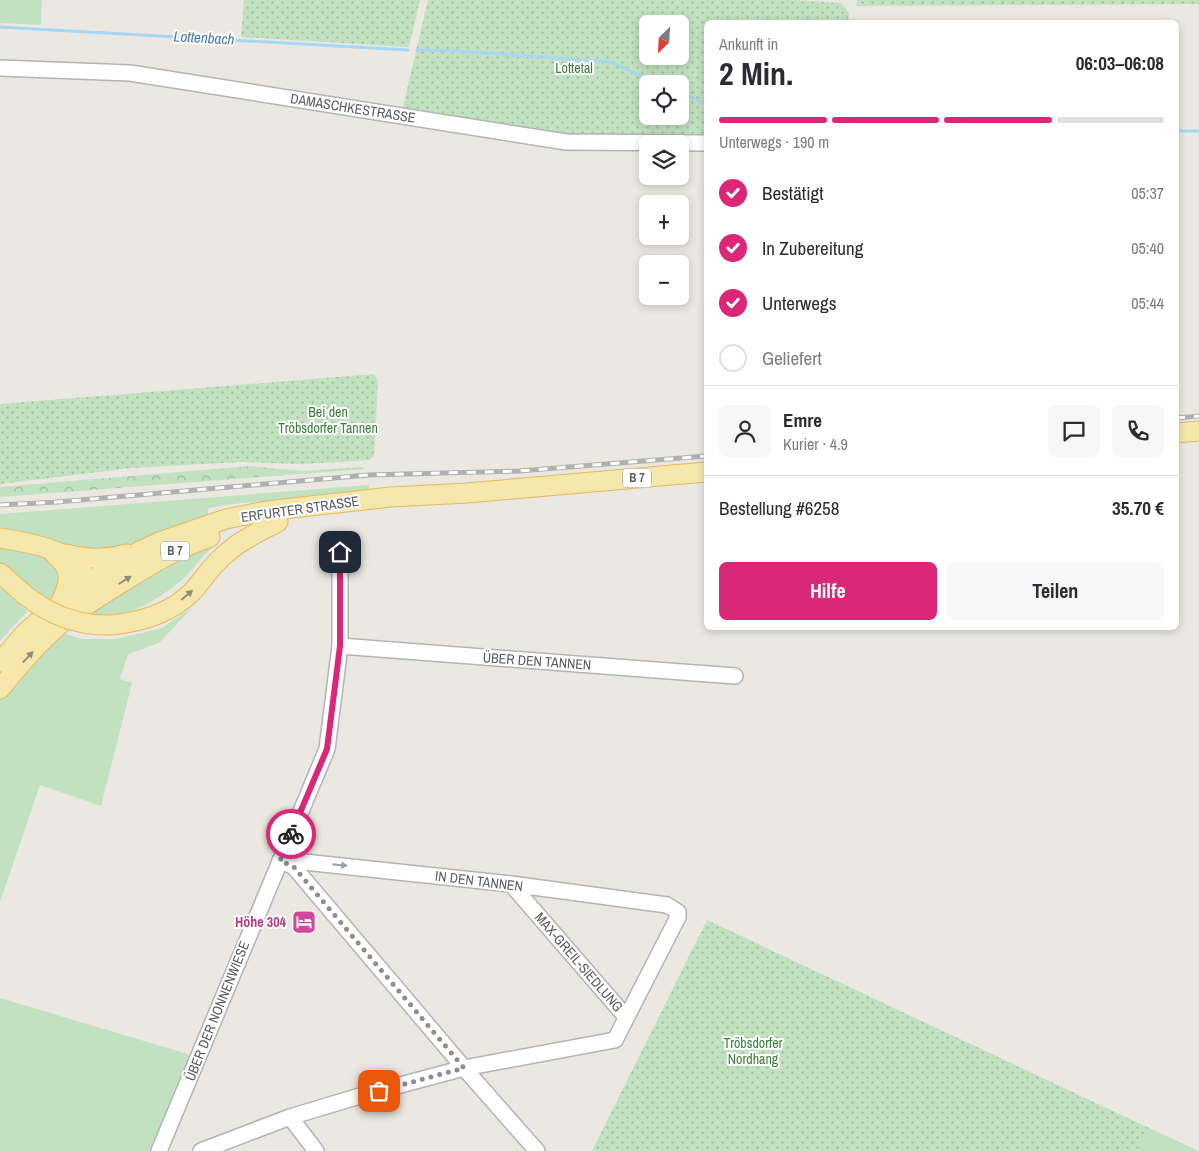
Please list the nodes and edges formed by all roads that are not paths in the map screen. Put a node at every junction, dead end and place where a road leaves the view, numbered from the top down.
1 (0, 68) edge
2 (704, 143) edge
3 (1199, 431) edge
4 (1179, 433) edge
5 (704, 472) edge
6 (467, 493) junction
7 (278, 522) junction
8 (0, 538) edge
9 (47, 549) junction
10 (140, 551) junction
11 (340, 552) dead end
12 (0, 573) edge
13 (88, 583) junction
14 (60, 605) junction
15 (84, 606) junction
16 (340, 646) junction
17 (0, 662) edge
18 (735, 676) dead end
19 (0, 689) edge
20 (286, 864) junction
21 (511, 884) junction
22 (678, 912) joint
23 (626, 1017) junction
24 (464, 1068) junction
25 (290, 1117) junction
26 (159, 1151) edge
27 (201, 1151) edge
28 (316, 1151) edge
29 (537, 1151) edge

1 - 2 street, DAMASCHKESTRASSE
3 - 4 main road
5 - 6 main road, ERFURTER STRASSE / B 7
6 - 7 main road, ERFURTER STRASSE / B 7
6 - 10 main road, ERFURTER STRASSE / B 7
12 -> 7 main road, B 7, bridge
15 -> 7 main road, B 7
8 - 9 main road
9 - 10 main road
9 - 13 main road
9 - 14 main road
10 - 13 main road, B 7
11 - 16 street, ÜBER DER NONNENWIESE
13 - 14 main road, B 7
13 - 15 main road
14 - 17 main road, B 7
19 -> 15 main road, B 7
16 - 18 street, ÜBER DEN TANNEN
16 - 20 street, ÜBER DER NONNENWIESE
20 -> 21 street, IN DEN TANNEN
20 - 24 street
20 - 26 street, ÜBER DER NONNENWIESE
21 - 22 street, IN DEN TANNEN
21 - 23 street, MAX-GREIL-SIEDLUNG
22 - 23 street, MAX-GREIL-SIEDLUNG
23 - 24 street, MAX-GREIL-SIEDLUNG
24 - 25 street, MAX-GREIL-SIEDLUNG
24 - 29 street
25 - 27 street, MAX-GREIL-SIEDLUNG
25 - 28 street

